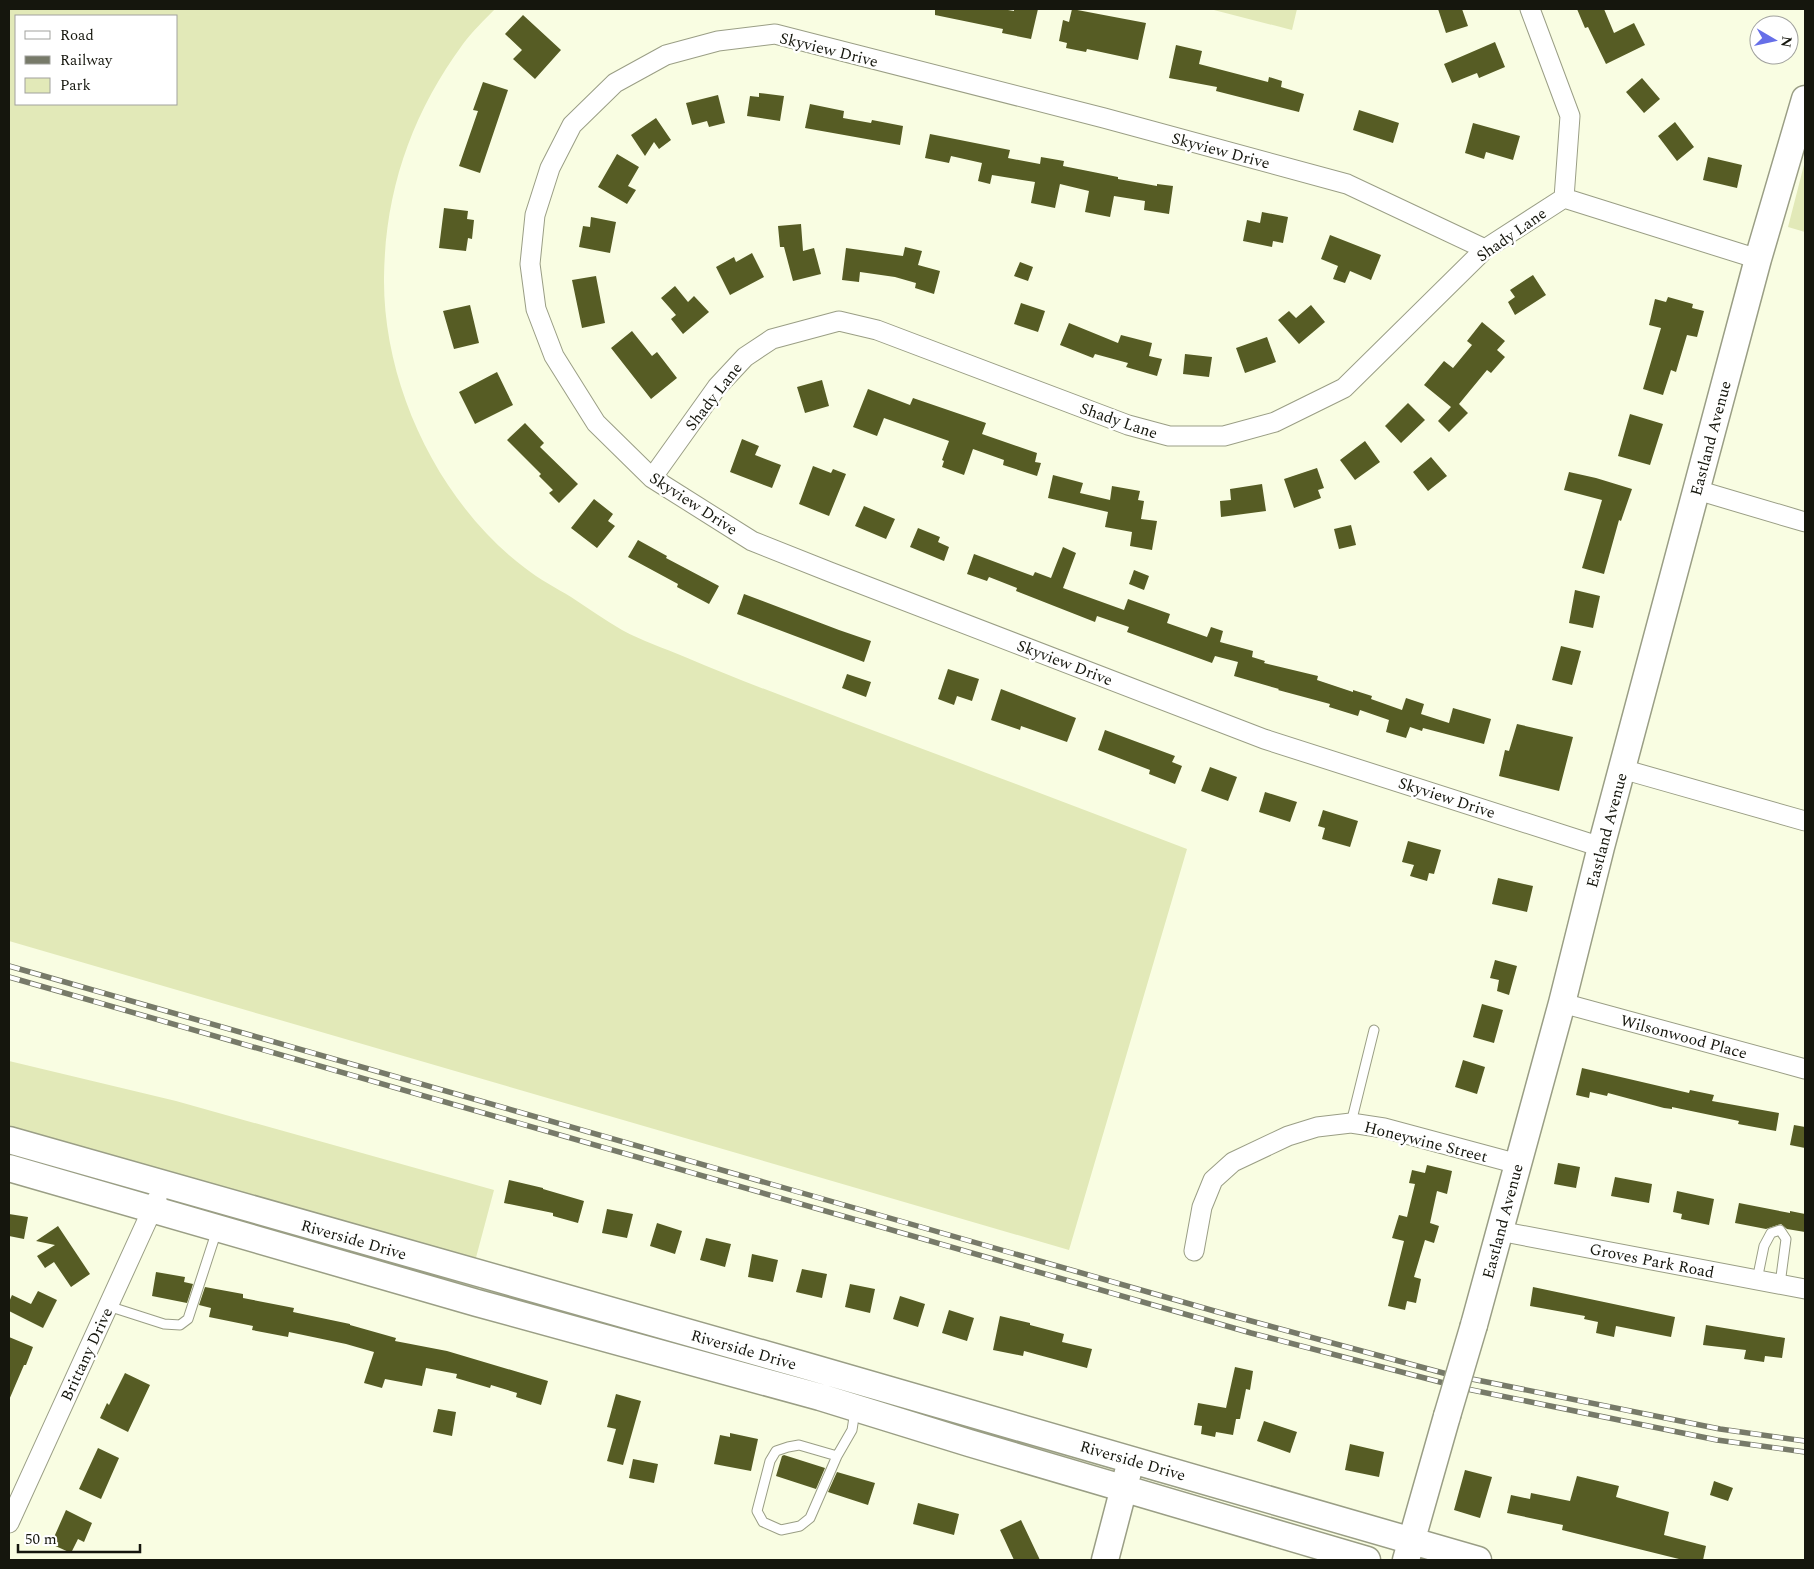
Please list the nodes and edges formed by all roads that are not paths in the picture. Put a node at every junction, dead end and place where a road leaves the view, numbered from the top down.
1 (1530, 9) edge
2 (1805, 99) edge
3 (1564, 198) junction
4 (1485, 249) junction
5 (1758, 259) junction
6 (652, 478) junction
7 (1697, 490) junction
8 (1805, 522) edge
9 (1622, 769) junction
10 (1805, 821) edge
11 (1601, 847) junction
12 (1562, 1003) junction
13 (1374, 1030) dead end
14 (1805, 1069) edge
15 (1351, 1123) junction
16 (9, 1140) edge
17 (1518, 1164) junction
18 (9, 1168) edge
19 (164, 1185) junction
20 (153, 1208) junction
21 (218, 1227) junction
22 (1499, 1231) junction
23 (1194, 1251) dead end
24 (485, 1276) junction
25 (1757, 1280) junction
26 (1780, 1284) junction
27 (1805, 1289) edge
28 (478, 1303) junction
29 (108, 1306) junction
30 (856, 1408) junction
31 (837, 1456) junction
32 (1132, 1460) junction
33 (1124, 1488) junction
34 (9, 1523) edge
35 (1409, 1550) edge
36 (1105, 1560) edge
37 (1367, 1560) edge
38 (1478, 1560) edge

1 - 3 street
2 - 5 street, Eastland Avenue
3 - 4 street, Shady Lane
3 - 5 street, Shady Lane
4 - 6 street, Shady Lane
4 - 6 street, Skyview Drive
5 - 7 street, Eastland Avenue
6 - 11 street, Skyview Drive
7 - 8 street
7 - 9 street, Eastland Avenue
9 - 10 street
9 - 11 street, Eastland Avenue
11 - 12 street, Eastland Avenue
12 - 14 street, Wilsonwood Place
12 - 17 street, Eastland Avenue
13 - 15 lane
15 - 17 street, Honeywine Street
15 - 23 street, Honeywine Street
16 - 19 street, Riverside Drive
17 - 22 street, Eastland Avenue
18 - 20 street, Riverside Drive
19 - 20 street, Brittany Drive
19 - 24 street, Riverside Drive
20 - 21 street, Riverside Drive
20 - 29 street, Brittany Drive
21 - 28 street, Riverside Drive
21 - 29 lane
22 - 25 street, Groves Park Road
22 - 35 street, Eastland Avenue, bridge
24 - 28 street
24 - 32 street, Riverside Drive
25 - 26 street, Groves Park Road
25 - 26 lane
26 - 27 street, Groves Park Road
28 - 30 street, Riverside Drive
29 - 34 street, Brittany Drive
30 - 31 lane
30 - 33 street, Riverside Drive
31 - 31 lane
32 - 33 street
32 - 35 street, Riverside Drive
33 - 36 street
33 - 37 street, Riverside Drive
35 - 38 street, Riverside Drive

